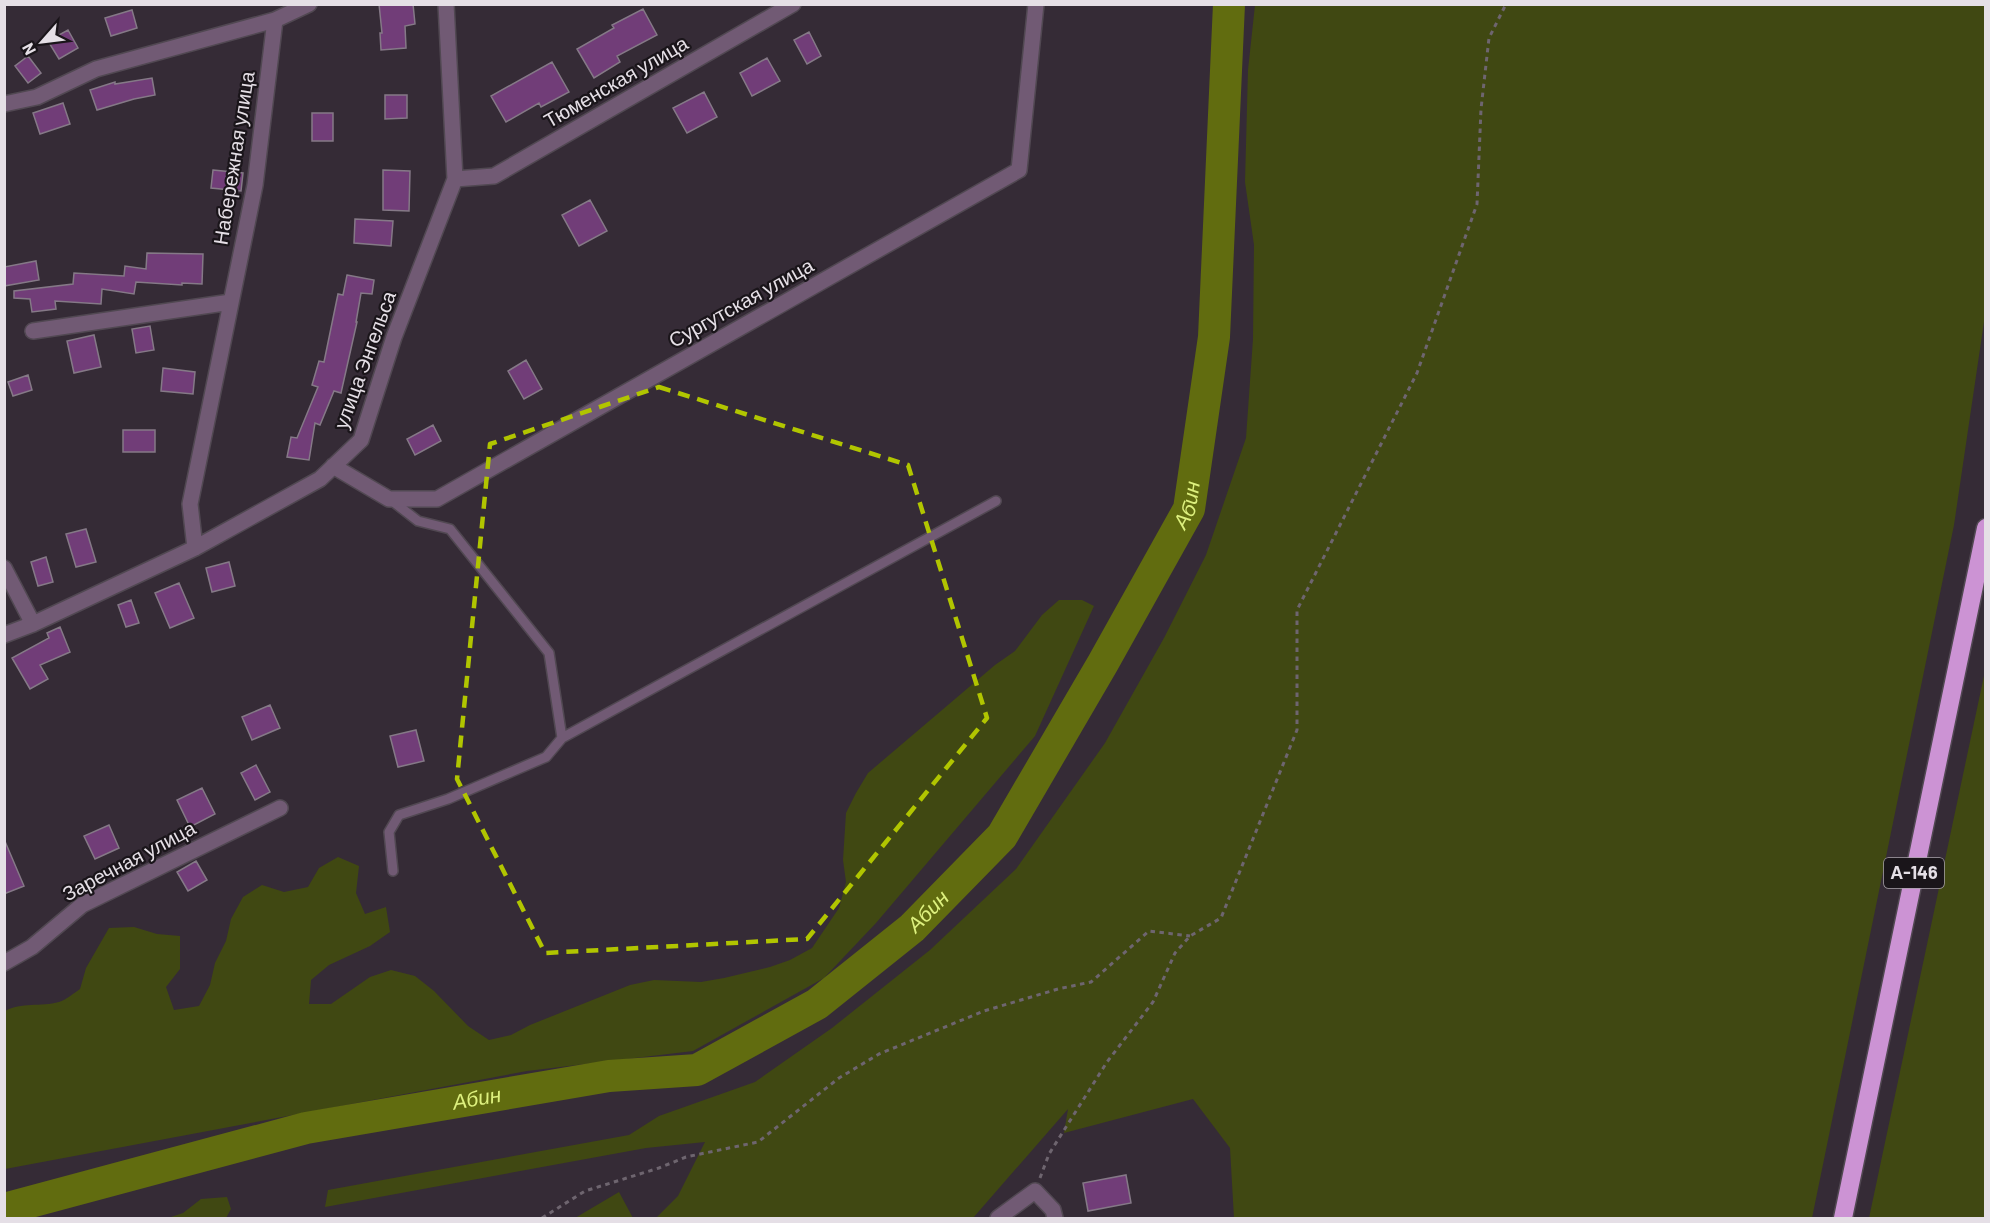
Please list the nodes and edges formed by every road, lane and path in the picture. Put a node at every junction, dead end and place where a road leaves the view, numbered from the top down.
1 (309, 4) edge
2 (446, 4) edge
3 (793, 4) edge
4 (1036, 4) edge
5 (1506, 4) edge
6 (293, 8) edge
7 (275, 20) junction
8 (4, 104) edge
9 (455, 179) junction
10 (231, 302) junction
11 (33, 331) dead end
12 (333, 466) junction
13 (389, 499) junction
14 (996, 501) dead end
15 (1986, 528) edge
16 (195, 548) junction
17 (4, 568) edge
18 (33, 624) junction
19 (4, 635) edge
20 (562, 738) junction
21 (280, 808) dead end
22 (393, 871) dead end
23 (1190, 936) junction
24 (4, 963) edge
25 (1035, 1191) junction
26 (1054, 1214) edge
27 (542, 1218) edge
28 (998, 1218) edge
29 (1843, 1218) edge

1 - 6 street
2 - 9 street, улица Энгельса
3 - 9 street, Тюменская улица
4 - 13 street, Сургутская улица
5 - 23 path
6 - 7 street
7 - 8 street
7 - 10 street, Набережная улица
9 - 12 street, улица Энгельса
10 - 11 street
10 - 16 street, Набережная улица
12 - 13 street
12 - 16 street, улица Энгельса
13 - 20 lane
14 - 20 lane
15 - 29 highway, А-146
16 - 18 street, улица Энгельса
17 - 18 street
18 - 19 street, улица Энгельса
20 - 22 lane
21 - 24 street, Заречная улица
23 - 25 path
23 - 27 path
25 - 26 street
25 - 28 street

